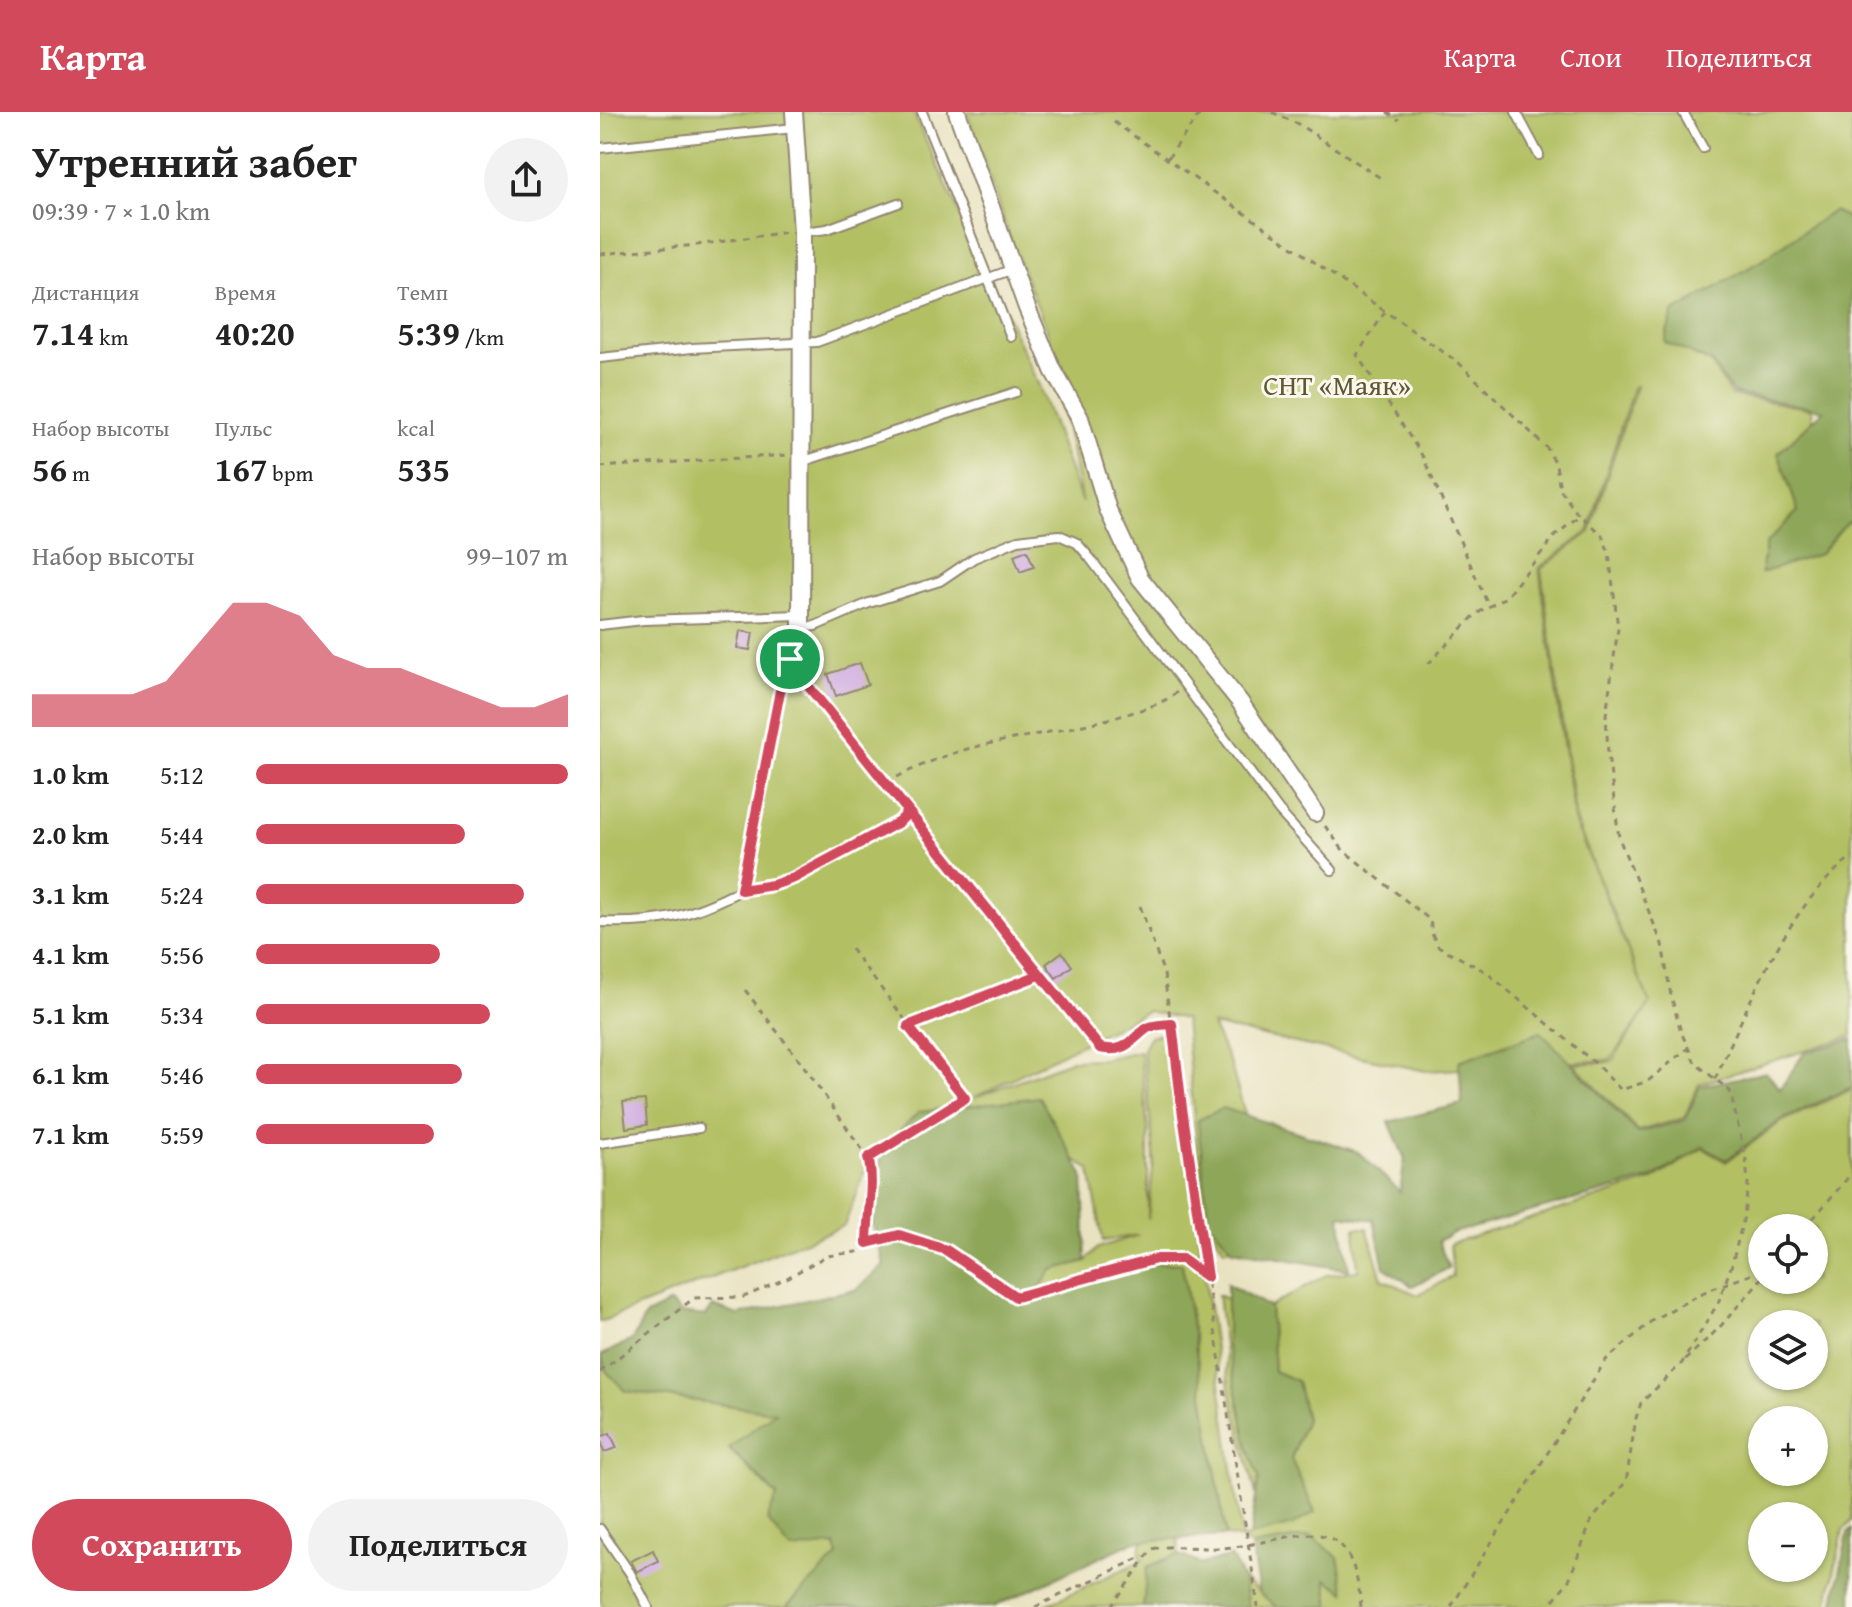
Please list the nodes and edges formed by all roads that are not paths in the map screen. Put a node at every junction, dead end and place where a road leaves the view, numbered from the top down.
1 (922, 112) edge
2 (957, 112) edge
3 (1516, 112) edge
4 (1683, 112) edge
5 (794, 120) edge
6 (600, 148) edge
7 (1703, 148) dead end
8 (1539, 155) dead end
9 (898, 203) dead end
10 (802, 230) junction
11 (1013, 269) junction
12 (989, 279) junction
13 (1011, 337) dead end
14 (803, 343) junction
15 (600, 358) edge
16 (1016, 392) dead end
17 (804, 457) junction
18 (801, 621) junction
19 (600, 625) edge
20 (790, 659) junction
21 (1315, 813) road end
22 (1332, 870) dead end
23 (741, 890) junction
24 (600, 922) edge
25 (699, 1128) dead end
26 (600, 1143) edge
27 (600, 1529) edge
28 (648, 1607) edge

1 - 12 lane
2 - 11 street
3 - 8 lane
4 - 7 lane
5 - 6 lane
5 - 10 street
9 - 10 lane
10 - 14 street
11 - 12 lane
11 - 21 street
12 - 13 lane
12 - 14 lane
14 - 15 lane
14 - 17 street
16 - 17 lane
17 - 18 street
18 - 19 lane
18 - 20 lane
18 - 22 lane
20 - 23 lane
20 - 23 lane
23 - 24 lane
25 - 26 lane
27 - 28 lane

